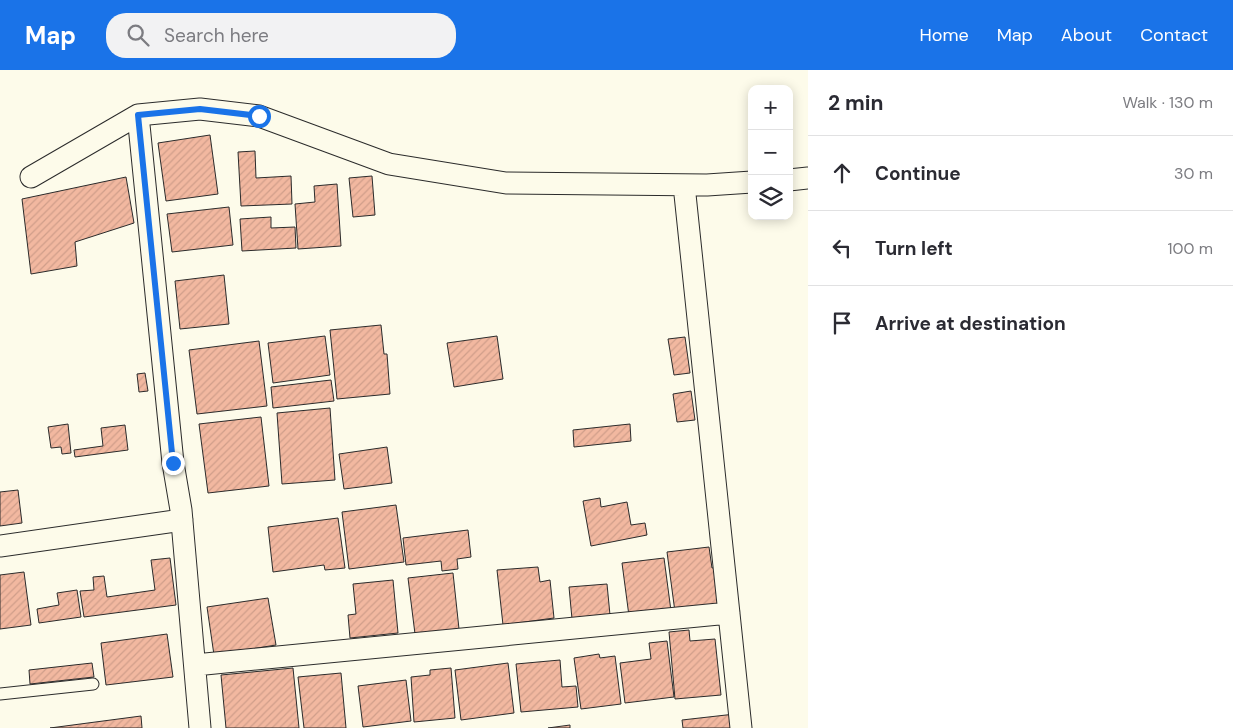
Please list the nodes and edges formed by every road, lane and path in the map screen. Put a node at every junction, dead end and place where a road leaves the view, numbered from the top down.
1 (138, 115) junction
2 (31, 177) dead end
3 (808, 178) edge
4 (793, 180) edge
5 (748, 182) edge
6 (684, 185) junction
7 (182, 520) junction
8 (0, 546) edge
9 (730, 613) junction
10 (194, 664) junction
11 (93, 684) dead end
12 (0, 694) edge
13 (200, 728) edge
14 (741, 728) edge

1 - 2 street
1 - 6 street
1 - 7 street
3 - 4 street
5 - 6 street
6 - 9 street
7 - 8 street
7 - 10 street
9 - 10 street
9 - 14 street
10 - 13 street
11 - 12 lane

